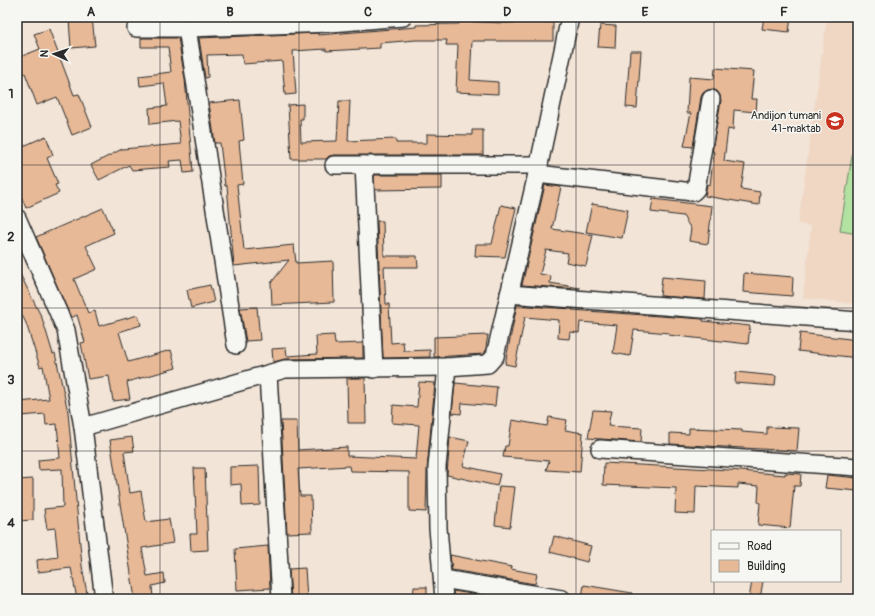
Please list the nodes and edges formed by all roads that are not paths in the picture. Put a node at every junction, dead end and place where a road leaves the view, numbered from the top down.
1 (403, 17) edge
2 (570, 17) edge
3 (136, 28) dead end
4 (187, 28) junction
5 (710, 99) dead end
6 (334, 165) dead end
7 (364, 165) junction
8 (538, 170) junction
9 (17, 218) edge
10 (510, 294) junction
11 (858, 321) edge
12 (236, 345) dead end
13 (447, 367) junction
14 (374, 369) junction
15 (268, 374) junction
16 (83, 427) junction
17 (600, 449) dead end
18 (858, 467) edge
19 (443, 579) junction
20 (104, 599) edge
21 (281, 599) edge
22 (444, 599) edge
23 (562, 599) edge

1 - 4 street
2 - 8 street
3 - 4 street
4 - 12 street
5 - 8 street
6 - 7 street
7 - 8 street
7 - 14 street
8 - 10 street
9 - 16 street
10 - 11 street
10 - 13 street
13 - 14 street
13 - 19 street
14 - 15 street
15 - 16 street
15 - 21 street
16 - 20 street
17 - 18 street
19 - 22 street
19 - 23 street

